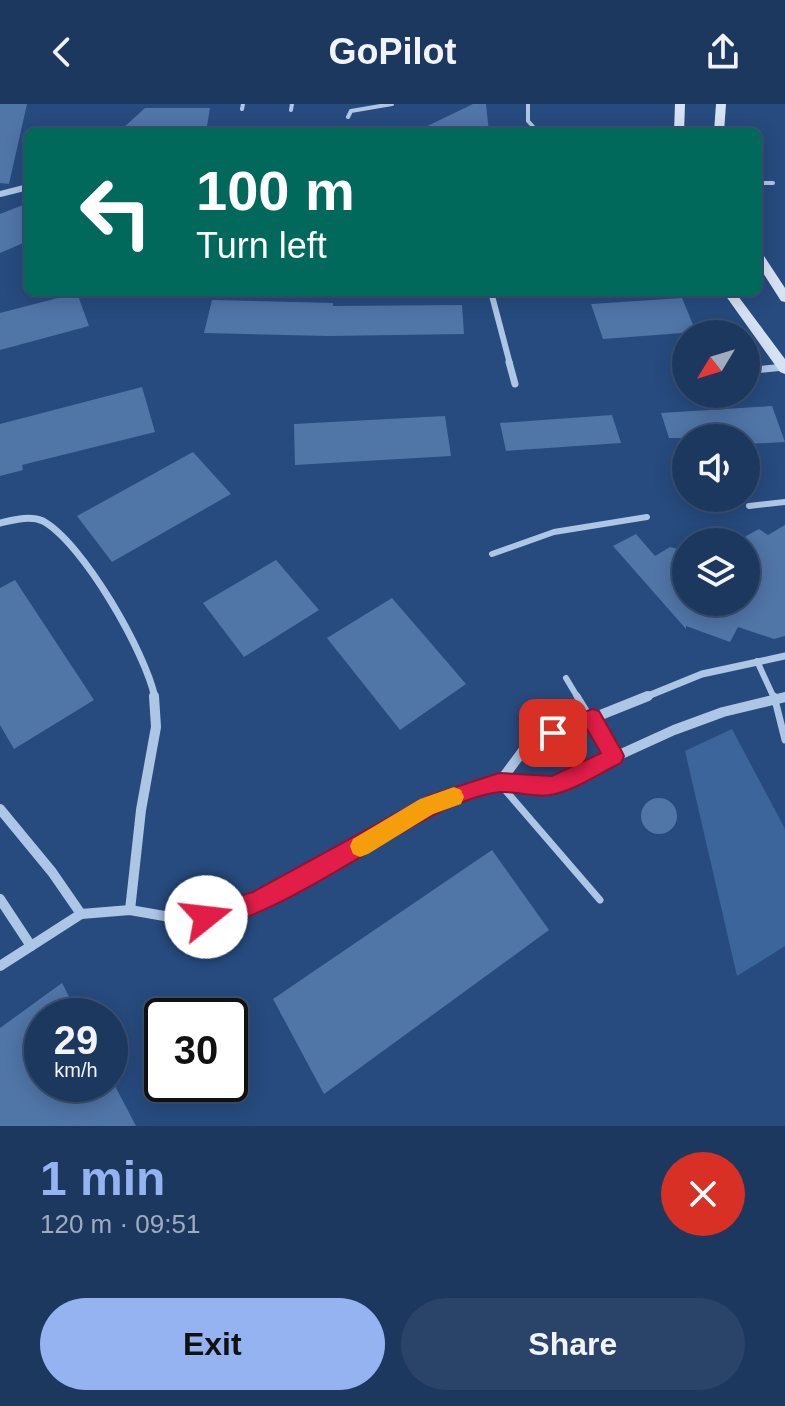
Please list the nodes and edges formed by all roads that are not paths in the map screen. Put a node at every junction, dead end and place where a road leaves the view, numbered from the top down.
1 (392, 104) edge
2 (528, 104) edge
3 (680, 104) edge
4 (721, 104) edge
5 (348, 117) dead end
6 (534, 128) edge
7 (679, 128) edge
8 (719, 128) edge
9 (762, 183) edge
10 (773, 183) dead end
11 (24, 188) edge
12 (0, 194) edge
13 (762, 262) edge
14 (492, 296) edge
15 (732, 296) edge
16 (785, 298) edge
17 (784, 368) edge
18 (760, 370) edge
19 (515, 384) dead end
20 (785, 502) edge
21 (760, 505) edge
22 (647, 517) dead end
23 (0, 523) edge
24 (492, 554) dead end
25 (785, 656) edge
26 (757, 661) junction
27 (566, 678) dead end
28 (780, 698) edge
29 (592, 718) junction
30 (785, 740) edge
31 (614, 756) junction
32 (499, 783) junction
33 (0, 809) edge
34 (0, 899) edge
35 (600, 900) dead end
36 (130, 910) junction
37 (81, 914) junction
38 (31, 946) junction
39 (0, 966) edge

1 - 5 lane
2 - 6 lane
3 - 7 main road
4 - 8 main road
9 - 10 lane
11 - 12 street
13 - 16 main road
14 - 19 street
15 - 17 main road
17 - 18 street
20 - 21 lane
22 - 24 lane
23 - 36 street
25 - 26 street
26 - 28 lane
26 - 29 street
27 - 29 lane
28 - 30 lane
28 - 31 street
29 - 31 lane
29 - 32 street
31 - 32 street
32 - 35 lane
32 - 36 street
33 - 37 street
34 - 38 street
36 - 37 street
37 - 38 street
38 - 39 street

